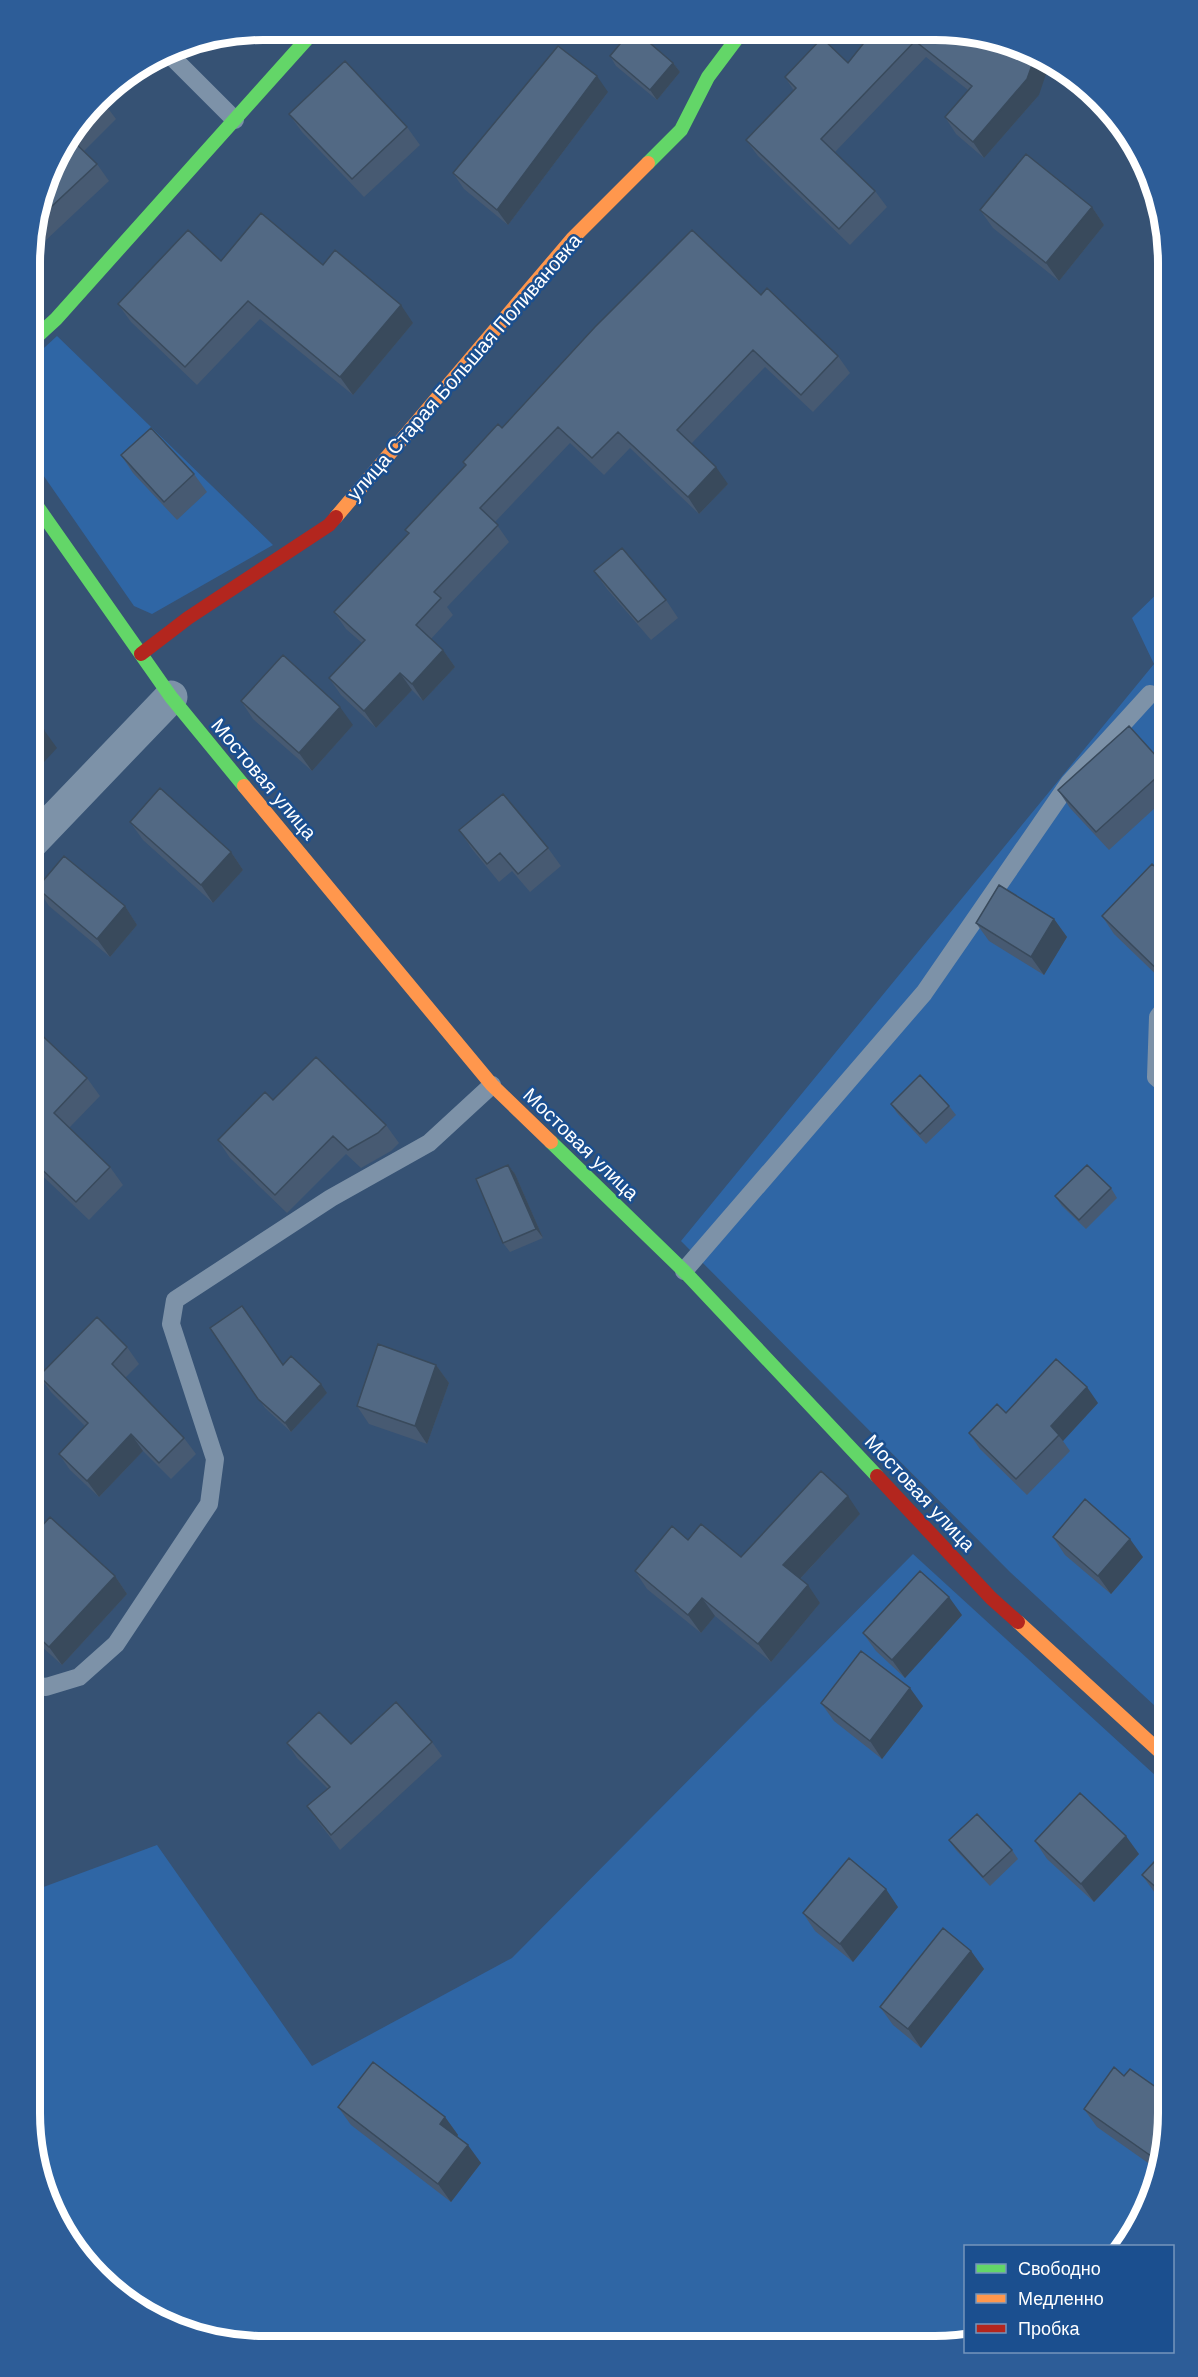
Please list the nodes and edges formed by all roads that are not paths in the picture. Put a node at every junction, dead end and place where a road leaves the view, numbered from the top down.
1 (305, 41) edge
2 (735, 41) edge
3 (175, 60) edge
4 (234, 120) junction
5 (40, 334) edge
6 (40, 510) edge
7 (141, 654) junction
8 (1150, 694) dead end
9 (171, 696) junction
10 (40, 834) edge
11 (492, 1085) junction
12 (684, 1271) junction
13 (40, 1687) edge
14 (1158, 1750) edge

1 - 4 street
2 - 7 street, улица Старая Большая Поливановка
3 - 4 lane
4 - 5 street
6 - 7 street, Мостовая улица
7 - 9 street, Мостовая улица
8 - 12 lane
9 - 10 street
9 - 11 street, Мостовая улица
11 - 12 street, Мостовая улица
11 - 13 lane
12 - 14 street, Мостовая улица

